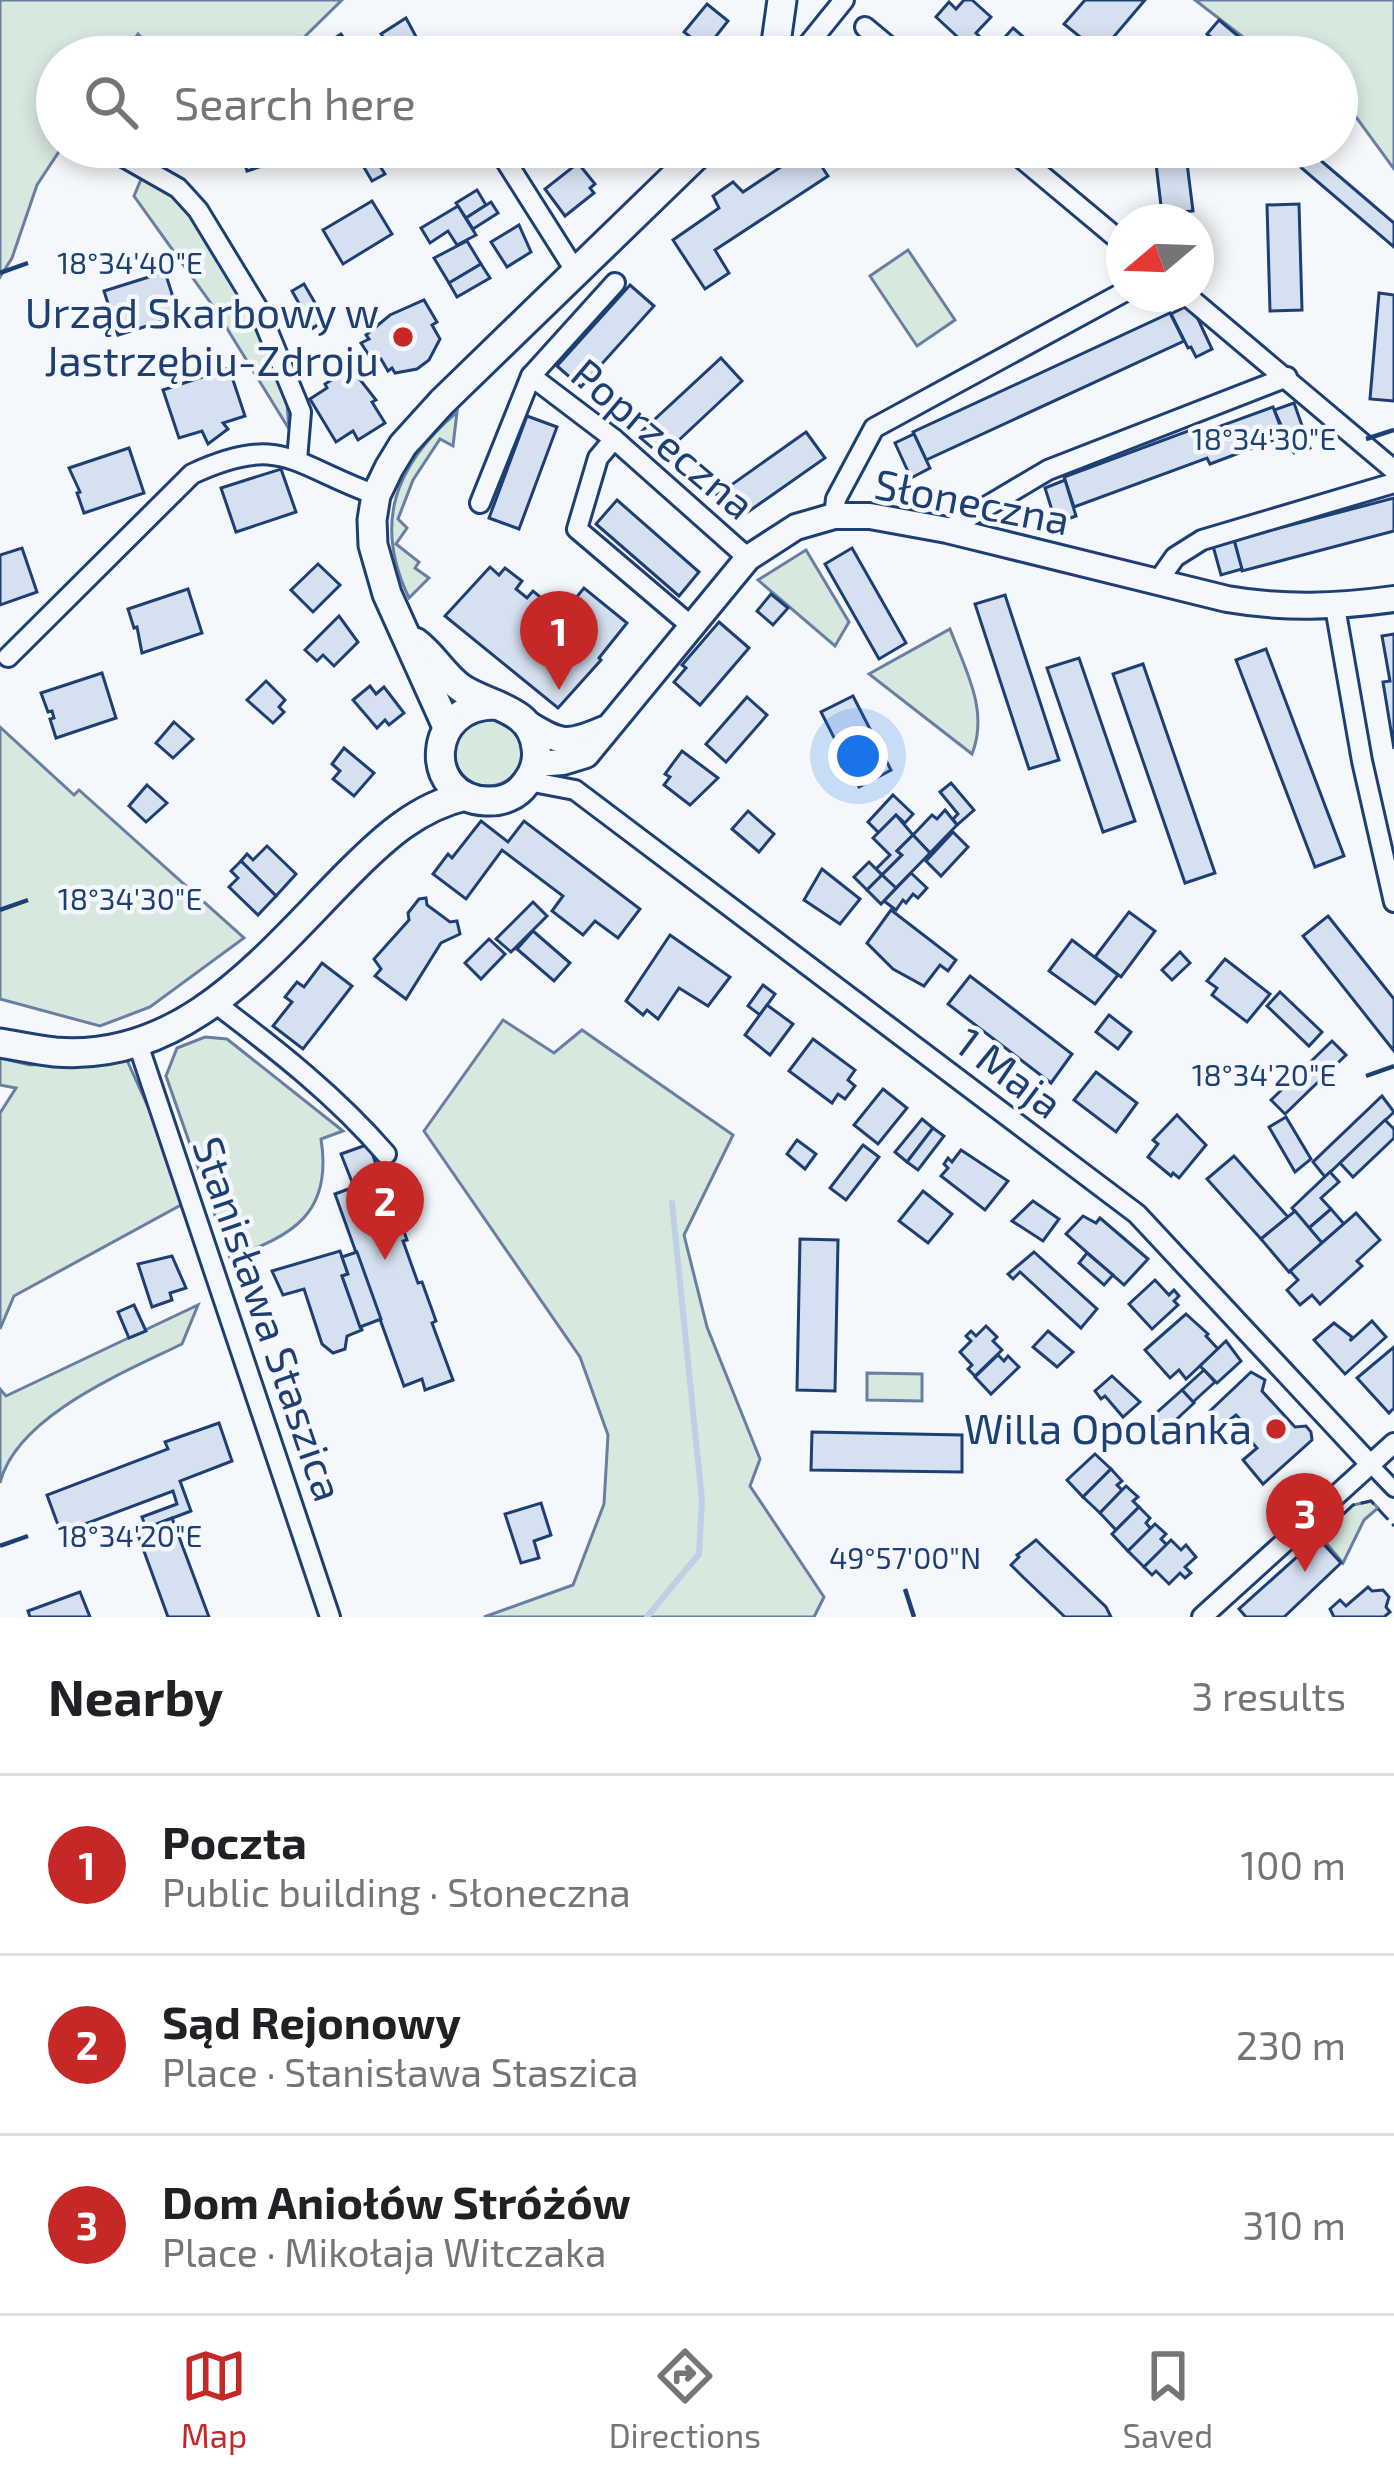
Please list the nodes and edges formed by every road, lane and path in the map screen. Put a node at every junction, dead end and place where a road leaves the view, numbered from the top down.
1 (782, 0) edge
2 (844, 0) edge
3 (865, 27) dead end
4 (777, 36) edge
5 (815, 36) edge
6 (876, 36) edge
7 (143, 168) edge
8 (510, 168) edge
9 (683, 168) edge
10 (1033, 168) edge
11 (1106, 229) edge
12 (577, 272) junction
13 (615, 283) dead end
14 (1106, 302) edge
15 (1207, 312) edge
16 (532, 376) junction
17 (1287, 377) junction
18 (614, 439) junction
19 (297, 460) junction
20 (1394, 470) edge
21 (1394, 483) edge
22 (376, 495) junction
23 (480, 503) dead end
24 (834, 516) junction
25 (946, 530) junction
26 (748, 558) junction
27 (1158, 581) junction
28 (1394, 598) edge
29 (1335, 608) junction
30 (690, 625) junction
31 (409, 638) junction
32 (8, 657) dead end
33 (496, 705) junction
34 (526, 723) junction
35 (447, 727) junction
36 (607, 728) junction
37 (441, 765) junction
38 (532, 772) junction
39 (465, 796) junction
40 (371, 850) junction
41 (1394, 902) edge
42 (215, 1003) junction
43 (0, 1043) edge
44 (138, 1044) junction
45 (386, 1154) dead end
46 (1394, 1443) edge
47 (1370, 1464) junction
48 (1394, 1489) edge
49 (330, 1617) edge
50 (1202, 1617) edge

1 - 4 main road
2 - 5 street
3 - 6 street
7 - 19 street
8 - 12 street
9 - 12 main road
10 - 11 street
12 - 22 main road
13 - 16 street, Poprzeczna
14 - 24 street
15 - 17 street
16 - 18 street, Poprzeczna
16 - 23 street, Poprzeczna
17 - 20 street
17 - 25 street
18 - 26 street, Poprzeczna
18 - 30 street
19 - 22 street
19 - 32 street
21 - 27 street
22 - 31 main road
24 - 25 street, Słoneczna
24 - 26 street, Słoneczna
25 - 27 street, Słoneczna
26 - 30 street, Słoneczna
27 - 29 street, Słoneczna
28 - 29 street, Słoneczna
29 - 41 street
30 - 36 street, Słoneczna
31 - 33 main road
31 - 35 main road
33 - 34 main road
33 - 35 main road
34 - 36 street
34 - 38 main road
35 - 37 main road
36 - 38 street, Słoneczna
37 - 39 main road
37 - 40 main road
38 - 39 main road
38 - 47 street, 1 Maja
39 - 40 main road
40 - 42 main road
42 - 44 main road
42 - 45 street
43 - 44 main road
44 - 49 street, Stanisława Staszica
46 - 47 street
47 - 48 street, 1 Maja
47 - 50 street

